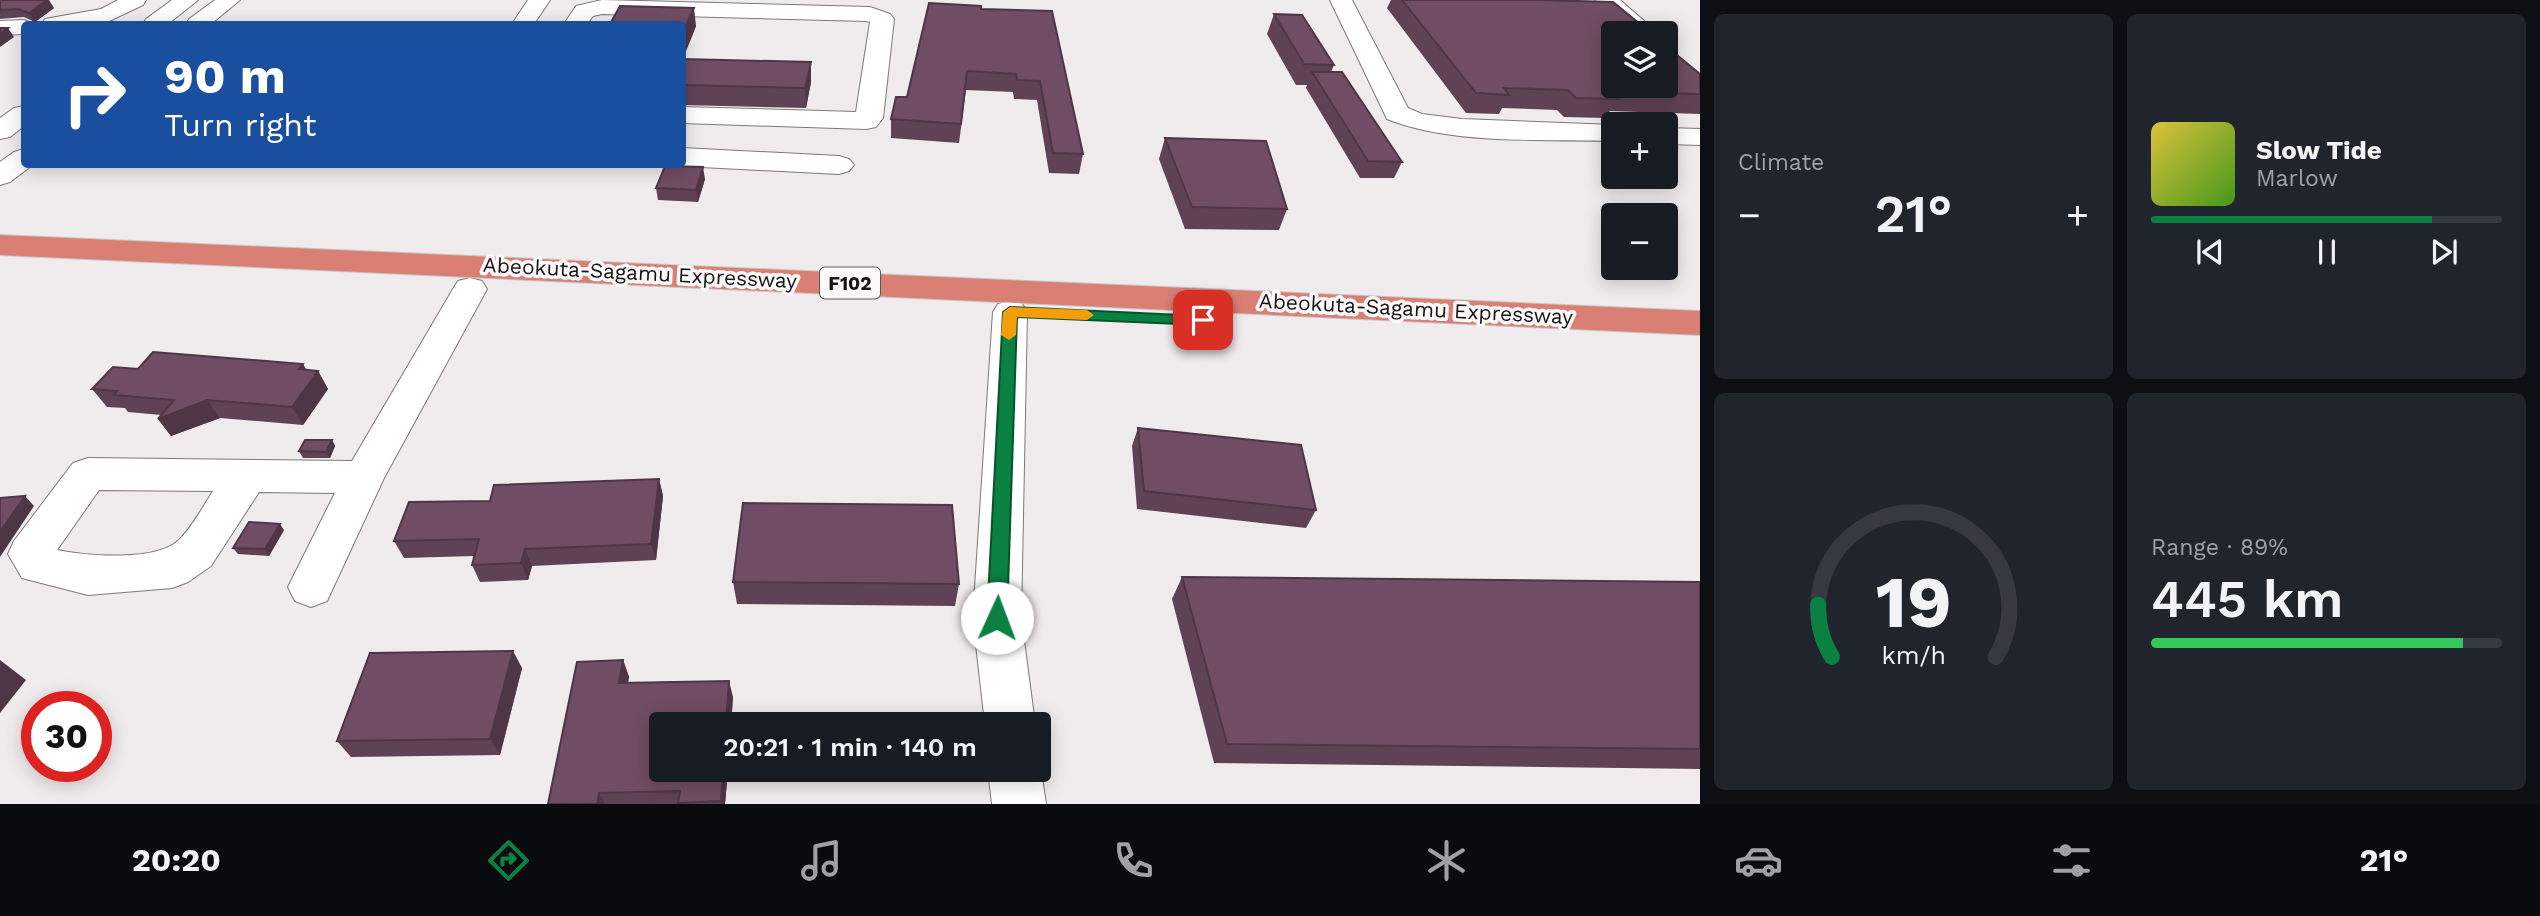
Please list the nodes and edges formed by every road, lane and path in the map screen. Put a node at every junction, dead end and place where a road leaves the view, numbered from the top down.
1 (135, 0) edge
2 (187, 0) edge
3 (229, 0) edge
4 (539, 0) edge
5 (1341, 0) edge
6 (1600, 2) edge
7 (734, 5) edge
8 (71, 21) edge
9 (159, 21) edge
10 (201, 21) edge
11 (525, 21) edge
12 (578, 21) edge
13 (1628, 21) edge
14 (21, 27) edge
15 (0, 28) edge
16 (686, 115) edge
17 (21, 116) edge
18 (0, 131) edge
19 (1601, 132) edge
20 (1678, 136) edge
21 (1700, 137) edge
22 (686, 156) edge
23 (21, 160) edge
24 (838, 165) dead end
25 (0, 176) edge
26 (0, 245) edge
27 (0, 266) edge
28 (470, 289) junction
29 (1010, 312) junction
30 (1700, 323) edge
31 (1700, 343) edge
32 (247, 476) junction
33 (364, 477) junction
34 (311, 587) dead end
35 (1009, 712) edge
36 (1016, 782) edge
37 (1019, 804) edge

1 - 8 street
2 - 9 street
3 - 10 street
4 - 11 street
5 - 19 street
6 - 13 street
7 - 12 street
7 - 16 street
14 - 15 street
17 - 18 street
20 - 21 street
22 - 24 street
23 - 25 street
26 - 30 highway, Abeokuta-Sagamu Expressway / F102
27 - 28 highway, Abeokuta-Sagamu Expressway / F102
28 - 29 highway, Abeokuta-Sagamu Expressway / F102
28 - 33 street
29 - 31 highway, Abeokuta-Sagamu Expressway / F102
29 - 35 street
32 - 32 street
32 - 33 street
33 - 34 street
36 - 37 street

